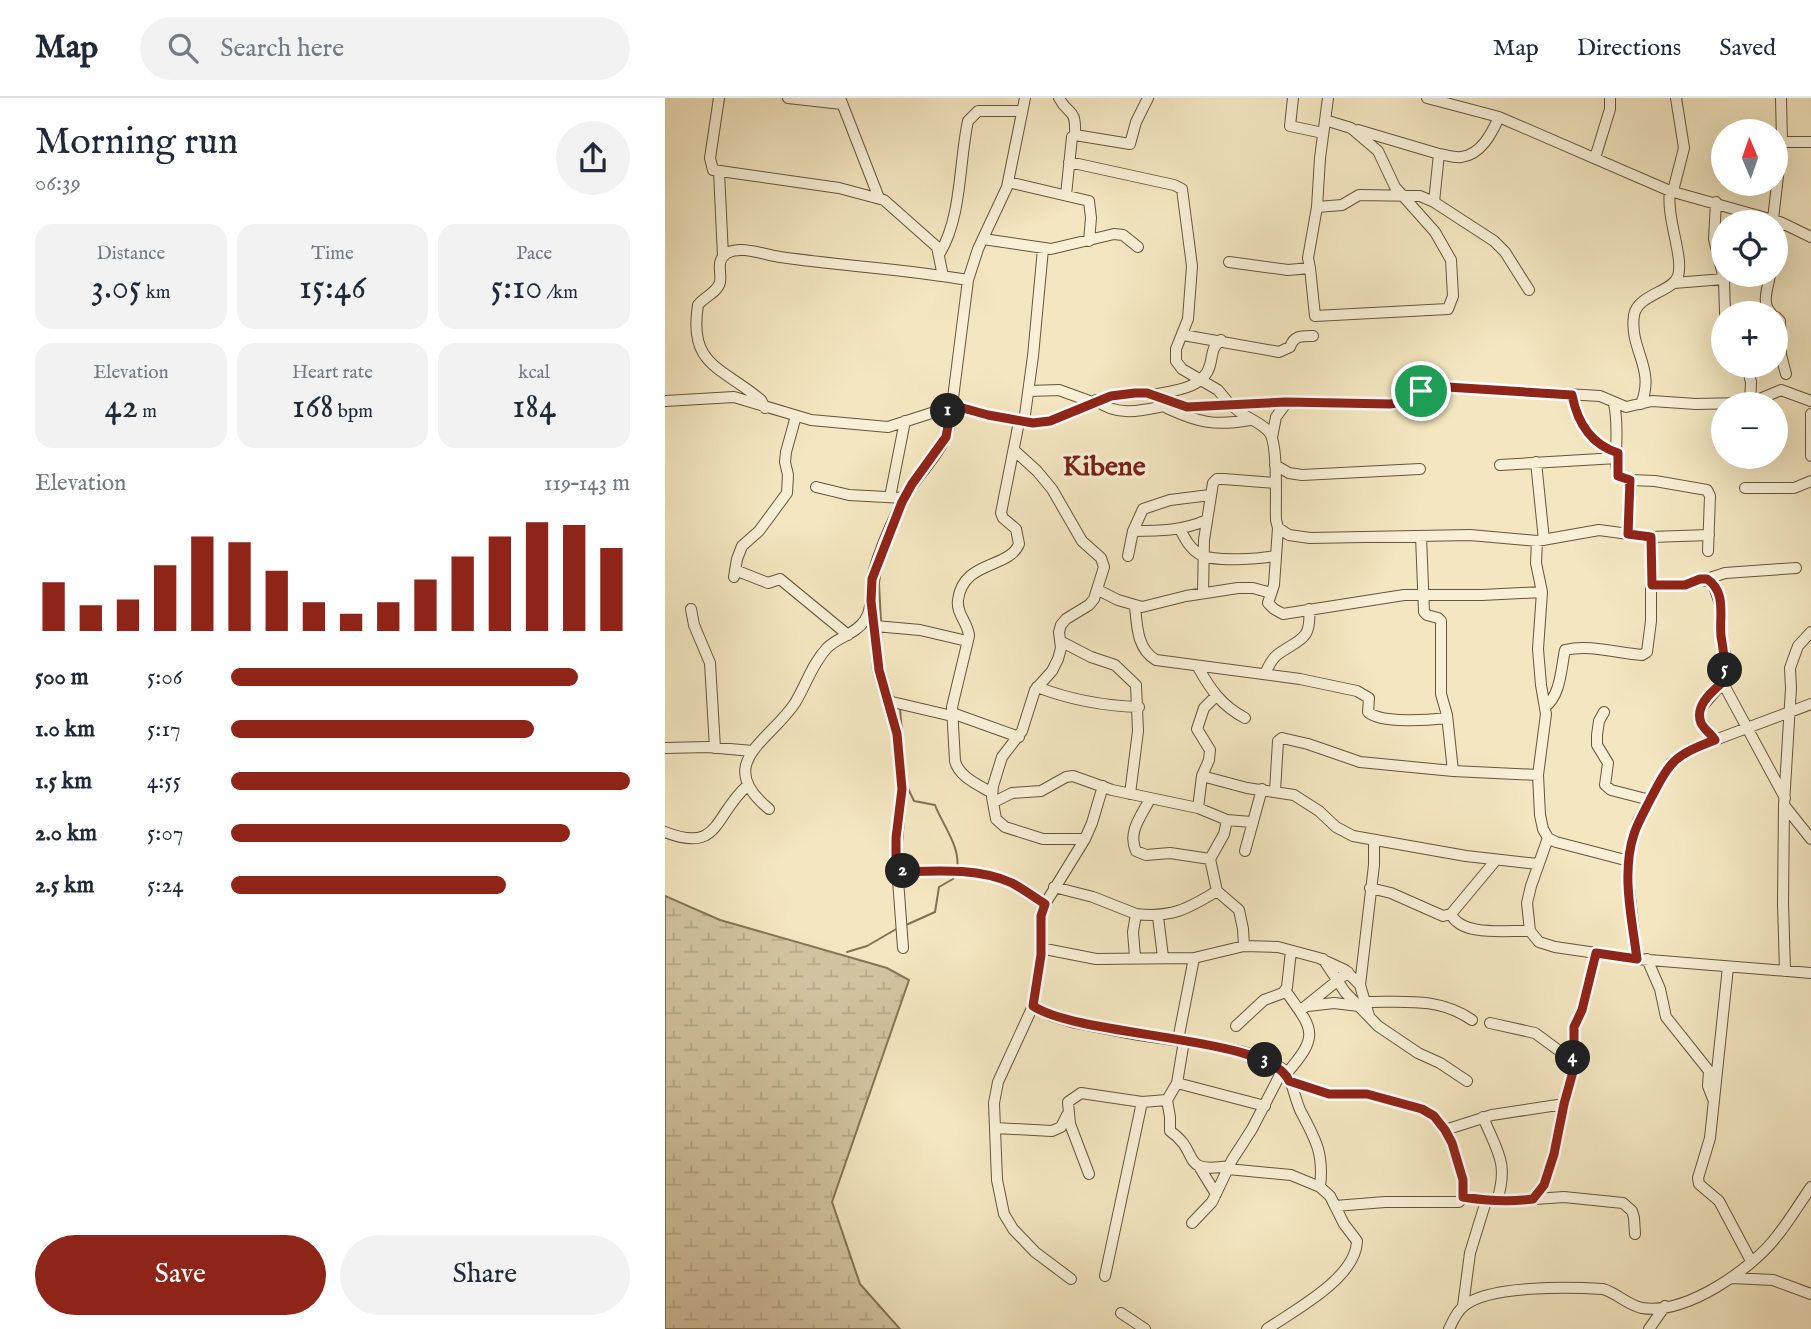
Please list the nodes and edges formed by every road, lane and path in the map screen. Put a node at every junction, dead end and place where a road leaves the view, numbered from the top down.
1 (719, 98) edge
2 (788, 98) edge
3 (1025, 98) edge
4 (1059, 98) edge
5 (1148, 98) edge
6 (1293, 98) edge
7 (1328, 98) edge
8 (1427, 98) edge
9 (1610, 98) edge
10 (1676, 98) edge
11 (1781, 98) edge
12 (841, 101) edge
13 (1456, 102) edge
14 (1023, 111) junction
15 (1499, 117) junction
16 (1781, 119) edge
17 (1325, 120) junction
18 (1351, 128) junction
19 (1323, 133) junction
20 (1076, 135) junction
21 (1789, 142) edge
22 (1811, 142) edge
23 (1439, 154) junction
24 (1595, 158) junction
25 (1069, 162) junction
26 (719, 172) junction
27 (1008, 182) junction
28 (1671, 191) junction
29 (1066, 195) junction
30 (1402, 195) junction
31 (880, 198) junction
32 (1434, 202) junction
33 (1716, 202) junction
34 (1317, 207) junction
35 (1716, 210) edge
36 (1743, 210) edge
37 (1788, 225) edge
38 (1811, 236) edge
39 (983, 239) junction
40 (1089, 241) junction
41 (1138, 247) dead end
42 (1043, 248) junction
43 (940, 253) junction
44 (723, 256) junction
45 (1229, 262) dead end
46 (1310, 268) junction
47 (943, 276) junction
48 (968, 280) junction
49 (1711, 280) edge
50 (1674, 283) junction
51 (1529, 290) dead end
52 (1183, 335) junction
53 (1314, 336) dead end
54 (1220, 340) junction
55 (1202, 378) junction
56 (1029, 391) junction
57 (1788, 393) edge
58 (1149, 394) junction
59 (1572, 395) junction
60 (665, 401) edge
61 (1094, 401) junction
62 (1811, 401) edge
63 (1286, 402) junction
64 (1711, 403) edge
65 (1615, 404) junction
66 (1641, 404) junction
67 (1164, 406) junction
68 (1232, 406) junction
69 (949, 407) junction
70 (765, 408) junction
71 (1811, 414) edge
72 (796, 416) junction
73 (1251, 420) junction
74 (905, 421) junction
75 (1021, 422) junction
76 (1272, 436) junction
77 (1015, 451) junction
78 (1617, 455) junction
79 (1811, 456) edge
80 (1536, 462) junction
81 (1275, 465) junction
82 (1500, 465) dead end
83 (1420, 469) dead end
84 (1630, 480) junction
85 (1811, 481) edge
86 (1275, 483) junction
87 (816, 487) dead end
88 (1745, 488) dead end
89 (1210, 495) junction
90 (890, 497) junction
91 (904, 498) junction
92 (1207, 520) junction
93 (1278, 528) junction
94 (1180, 529) junction
95 (1133, 531) junction
96 (1628, 534) junction
97 (1709, 535) junction
98 (1421, 536) junction
99 (1651, 537) junction
100 (1540, 541) junction
101 (1708, 551) dead end
102 (1128, 556) dead end
103 (1203, 556) junction
104 (1275, 556) junction
105 (1796, 568) dead end
106 (1707, 579) junction
107 (1652, 585) junction
108 (1098, 590) junction
109 (1203, 593) junction
110 (1271, 593) junction
111 (1542, 593) junction
112 (1424, 594) junction
113 (871, 601) junction
114 (1135, 606) junction
115 (691, 609) dead end
116 (1309, 609) junction
117 (875, 626) junction
118 (1811, 632) edge
119 (848, 635) junction
120 (967, 641) junction
121 (1061, 641) junction
122 (1198, 667) junction
123 (1265, 674) junction
124 (1724, 681) junction
125 (1037, 687) junction
126 (1216, 696) junction
127 (888, 701) junction
128 (1811, 704) edge
129 (1139, 707) junction
130 (1545, 707) junction
131 (1604, 712) dead end
132 (1789, 712) junction
133 (952, 714) junction
134 (1245, 718) dead end
135 (1447, 718) junction
136 (1748, 727) junction
137 (1019, 737) junction
138 (1715, 740) junction
139 (665, 748) edge
140 (715, 748) junction
141 (752, 751) junction
142 (1453, 771) junction
143 (1538, 775) junction
144 (1202, 776) junction
145 (747, 786) junction
146 (1103, 786) junction
147 (1262, 789) junction
148 (1275, 791) junction
149 (1130, 794) junction
150 (993, 797) junction
151 (1150, 799) junction
152 (1650, 800) junction
153 (1785, 802) junction
154 (1198, 808) junction
155 (769, 809) dead end
156 (1227, 820) junction
157 (1251, 822) junction
158 (665, 832) edge
159 (1548, 838) junction
160 (1085, 839) junction
161 (1811, 839) edge
162 (1374, 841) junction
163 (1245, 851) dead end
164 (1210, 859) junction
165 (1496, 860) junction
166 (1629, 861) junction
167 (1538, 864) junction
168 (896, 872) junction
169 (1054, 887) junction
170 (1370, 888) junction
171 (1217, 891) junction
172 (1045, 904) junction
173 (1136, 914) junction
174 (1451, 914) junction
175 (1158, 917) junction
176 (1530, 931) junction
177 (1244, 947) junction
178 (903, 948) dead end
179 (1041, 948) junction
180 (1291, 951) junction
181 (1596, 953) junction
182 (1135, 957) junction
183 (1163, 957) junction
184 (1194, 958) junction
185 (1322, 959) junction
186 (1642, 959) junction
187 (1728, 967) junction
188 (1785, 971) junction
189 (1348, 972) junction
190 (1811, 973) edge
191 (1337, 982) junction
192 (1360, 985) junction
193 (1285, 990) junction
194 (1363, 1004) junction
195 (1033, 1006) junction
196 (1303, 1008) junction
197 (1472, 1020) dead end
198 (1490, 1023) dead end
199 (1236, 1026) dead end
200 (1181, 1041) junction
201 (1573, 1061) junction
202 (1286, 1075) junction
203 (1467, 1081) dead end
204 (1177, 1083) junction
205 (1167, 1100) junction
206 (1714, 1101) junction
207 (1142, 1102) junction
208 (1564, 1104) junction
209 (1265, 1106) junction
210 (1067, 1115) junction
211 (1483, 1118) junction
212 (995, 1128) junction
213 (1445, 1130) junction
214 (1200, 1168) junction
215 (1228, 1168) junction
216 (1089, 1174) dead end
217 (1320, 1187) junction
218 (1811, 1187) edge
219 (1216, 1194) junction
220 (1463, 1197) junction
221 (1533, 1199) junction
222 (1491, 1201) junction
223 (1335, 1206) junction
224 (1192, 1223) dead end
225 (1635, 1234) dead end
226 (1751, 1261) junction
227 (1105, 1276) dead end
228 (1731, 1278) junction
229 (1071, 1279) dead end
230 (1811, 1294) edge
231 (1665, 1306) junction
232 (1463, 1307) junction
233 (1121, 1313) dead end
234 (1145, 1329) edge
235 (1267, 1329) edge
236 (1449, 1329) edge
237 (1650, 1329) edge

1 - 26 street
2 - 12 street
3 - 14 street
4 - 20 street
5 - 20 street
6 - 19 street
7 - 17 street
8 - 13 street
9 - 24 street
10 - 28 street
11 - 16 street
12 - 31 street
13 - 15 street
14 - 27 street
14 - 43 street
15 - 23 street
15 - 24 street
17 - 18 street
17 - 19 street
18 - 23 street
18 - 30 street
19 - 34 street
20 - 25 street
21 - 22 street
23 - 32 street
24 - 28 street
25 - 29 street
25 - 52 street
26 - 31 street
26 - 44 street
27 - 29 street
27 - 39 street
28 - 33 street
28 - 50 street
29 - 40 street
30 - 32 street
30 - 34 street
30 - 46 street
31 - 43 street
32 - 51 street
33 - 35 street
33 - 36 street
34 - 46 street
37 - 38 street
39 - 42 street
39 - 48 street
40 - 41 street
40 - 42 street
42 - 56 street
43 - 47 street
44 - 47 street
44 - 70 street
45 - 46 street
47 - 48 street
48 - 69 street
49 - 50 street
50 - 66 street
52 - 54 street
52 - 55 street
53 - 54 street
54 - 55 street
55 - 58 street
55 - 68 street
56 - 61 street
56 - 75 street
57 - 62 street
58 - 61 street
58 - 67 street
58 - 68 street
59 - 63 street
59 - 65 street
59 - 78 street
60 - 70 street
61 - 67 street
61 - 75 street
63 - 68 street
63 - 76 street
64 - 66 street
65 - 66 street
65 - 78 street
67 - 73 street
68 - 73 street
69 - 74 street
69 - 75 street
69 - 91 street
70 - 72 street
71 - 79 street
72 - 74 street
72 - 119 street
73 - 76 street
74 - 90 street
75 - 77 street
76 - 81 street
77 - 108 street
77 - 120 street
78 - 80 street
78 - 84 street
80 - 82 street
80 - 100 street
81 - 83 street
81 - 86 street
84 - 96 street
84 - 97 street
85 - 88 street
86 - 89 street
86 - 93 street
87 - 90 street
89 - 92 street
89 - 95 street
90 - 91 street
91 - 113 street
92 - 94 street
92 - 103 street
93 - 98 street
93 - 104 street
94 - 95 street
94 - 103 street
95 - 102 street
96 - 99 street
96 - 100 street
97 - 99 street
97 - 101 street
98 - 100 street
98 - 112 street
99 - 107 street
100 - 111 street
103 - 104 street
103 - 109 street
104 - 110 street
105 - 106 street
106 - 107 street
106 - 124 street
107 - 130 street
108 - 114 street
108 - 121 street
109 - 110 street
109 - 114 street
110 - 116 street
111 - 112 street
111 - 130 street
112 - 116 street
112 - 135 street
113 - 117 street
113 - 119 street
114 - 122 street
115 - 140 street
116 - 123 street
117 - 120 street
117 - 127 street
118 - 132 street
119 - 141 street
120 - 133 street
121 - 125 street
121 - 129 street
122 - 123 street
122 - 126 street
123 - 135 street
124 - 136 street
124 - 138 street
125 - 129 street
125 - 137 street
126 - 134 street
126 - 144 street
127 - 133 street
127 - 168 street
128 - 132 street
129 - 149 street
130 - 143 street
131 - 152 street
132 - 136 street
132 - 153 street
133 - 137 street
133 - 150 street
135 - 142 street
136 - 138 street
136 - 153 street
137 - 150 street
138 - 152 street
139 - 140 street
140 - 141 street
141 - 145 street
142 - 143 street
142 - 148 street
143 - 159 street
144 - 147 street
144 - 154 street
145 - 155 street
145 - 158 street
146 - 149 street
146 - 150 street
146 - 160 street
147 - 148 street
147 - 157 street
148 - 162 street
149 - 151 street
150 - 160 street
151 - 154 street
151 - 164 street
152 - 166 street
153 - 161 street
153 - 188 street
154 - 156 street
156 - 157 street
156 - 164 street
157 - 163 street
159 - 166 street
159 - 167 street
160 - 169 street
162 - 165 street
162 - 170 street
164 - 171 street
165 - 167 street
165 - 174 street
166 - 186 street
167 - 176 street
168 - 172 street
168 - 178 street
169 - 172 street
169 - 173 street
170 - 174 street
170 - 192 street
171 - 175 street
171 - 177 street
172 - 179 street
173 - 175 street
173 - 182 street
174 - 176 street
175 - 183 street
176 - 181 street
177 - 180 street
177 - 184 street
179 - 182 street
179 - 195 street
180 - 185 street
180 - 193 street
181 - 186 street
181 - 201 street
182 - 183 street
183 - 184 street
184 - 200 street
185 - 189 street
185 - 191 street
186 - 187 street
186 - 206 street
187 - 188 street
187 - 206 street
188 - 190 street
189 - 191 street
189 - 192 street
191 - 194 street
191 - 196 street
192 - 194 street
193 - 196 street
193 - 199 street
194 - 196 street
194 - 197 street
194 - 203 street
195 - 200 street
195 - 212 street
196 - 202 street
198 - 201 street
200 - 202 street
200 - 204 street
201 - 208 street
202 - 209 street
202 - 213 street
202 - 217 street
204 - 205 street
204 - 209 street
205 - 207 street
205 - 214 street
206 - 226 street
207 - 210 street
207 - 227 street
208 - 211 street
208 - 221 street
209 - 215 street
210 - 212 street
210 - 216 street
211 - 213 street
211 - 222 street
212 - 229 street
213 - 220 street
214 - 215 street
214 - 219 street
215 - 217 street
215 - 219 street
217 - 223 street
218 - 226 street
219 - 224 street
220 - 222 street
220 - 223 street
221 - 222 street
221 - 225 street
222 - 232 street
223 - 235 street
226 - 228 street
228 - 230 street
228 - 231 street
231 - 232 street
231 - 237 street
232 - 236 street
233 - 234 street

